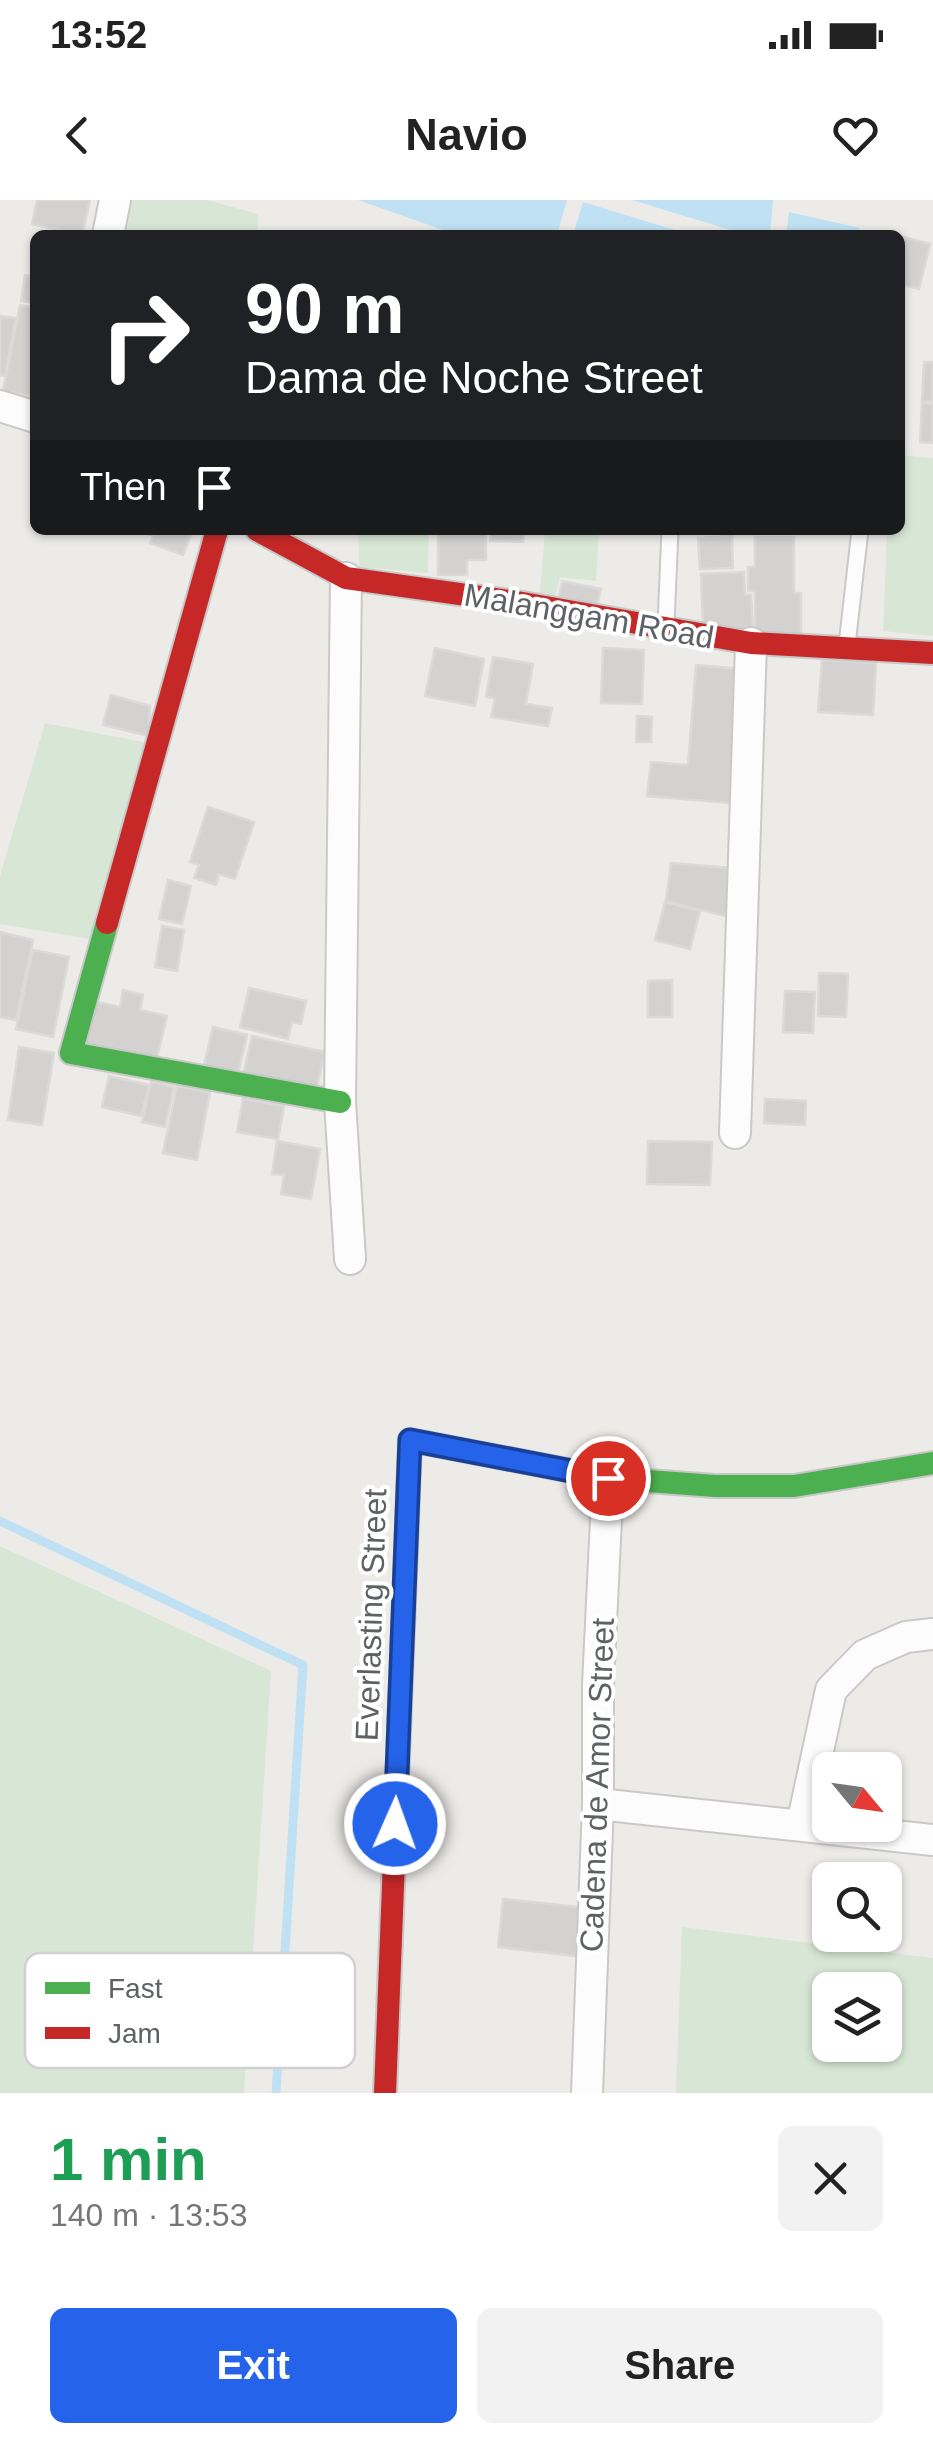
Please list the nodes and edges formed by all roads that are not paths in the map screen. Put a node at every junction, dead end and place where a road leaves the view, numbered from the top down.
1 (115, 200) edge
2 (109, 230) edge
3 (0, 406) edge
4 (30, 416) edge
5 (216, 535) edge
6 (266, 535) edge
7 (670, 535) edge
8 (859, 535) edge
9 (346, 578) junction
10 (666, 628) junction
11 (751, 643) junction
12 (846, 648) junction
13 (933, 652) edge
14 (340, 1102) junction
15 (735, 1133) dead end
16 (350, 1259) dead end
17 (933, 1463) edge
18 (608, 1478) junction
19 (933, 1634) edge
20 (598, 1804) junction
21 (802, 1825) junction
22 (933, 1840) edge
23 (384, 2093) edge
24 (588, 2093) edge

1 - 2 street
3 - 4 street
5 - 14 street
6 - 9 street, Malanggam Road
7 - 10 lane
8 - 12 lane
9 - 10 street, Malanggam Road
9 - 14 street
10 - 11 street, Malanggam Road
11 - 12 street, Malanggam Road
11 - 15 street
12 - 13 street, Malanggam Road
14 - 16 street
17 - 18 street
18 - 20 street, Cadena de Amor Street
18 - 23 street, Everlasting Street
19 - 21 street
20 - 21 street
20 - 24 street, Cadena de Amor Street
21 - 22 street

